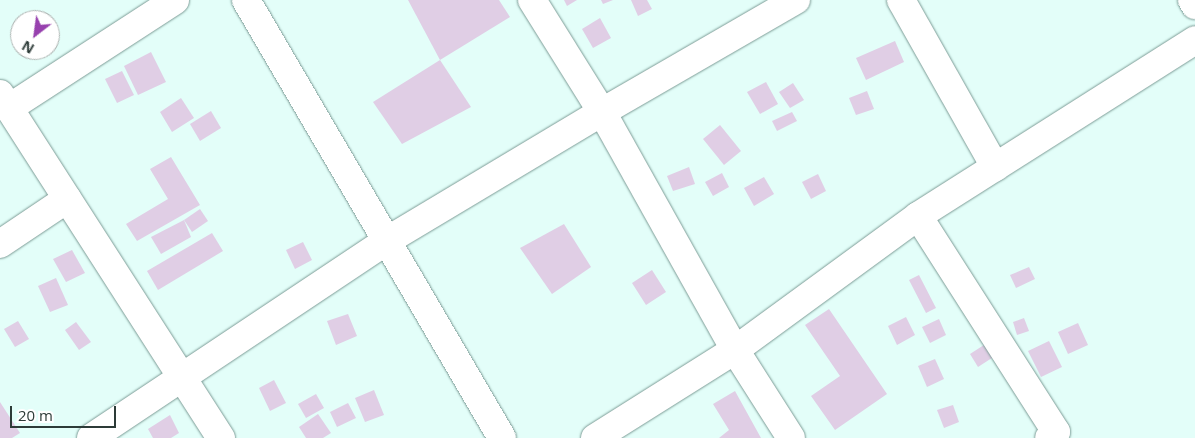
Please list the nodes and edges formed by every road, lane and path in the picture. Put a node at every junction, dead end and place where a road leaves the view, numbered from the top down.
1 (175, 0) edge
2 (246, 0) edge
3 (532, 0) edge
4 (796, 0) edge
5 (901, 0) edge
6 (1192, 0) edge
7 (1195, 5) edge
8 (1195, 40) edge
9 (5, 101) edge
10 (602, 112) junction
11 (996, 167) junction
12 (67, 199) junction
13 (918, 216) junction
14 (388, 240) junction
15 (0, 244) edge
16 (735, 350) junction
17 (182, 378) junction
18 (91, 438) edge
19 (221, 438) edge
20 (502, 438) edge
21 (595, 438) edge
22 (791, 438) edge
23 (1049, 438) edge

1 - 9 street
2 - 14 street
3 - 10 street
4 - 10 street
5 - 11 street
6 - 7 street
8 - 11 street
9 - 12 street
10 - 14 street
10 - 16 street
11 - 13 street
12 - 15 street
12 - 17 street
13 - 16 street
13 - 23 street
14 - 17 street
14 - 20 street
16 - 21 street
16 - 22 street
17 - 18 street
17 - 19 street

